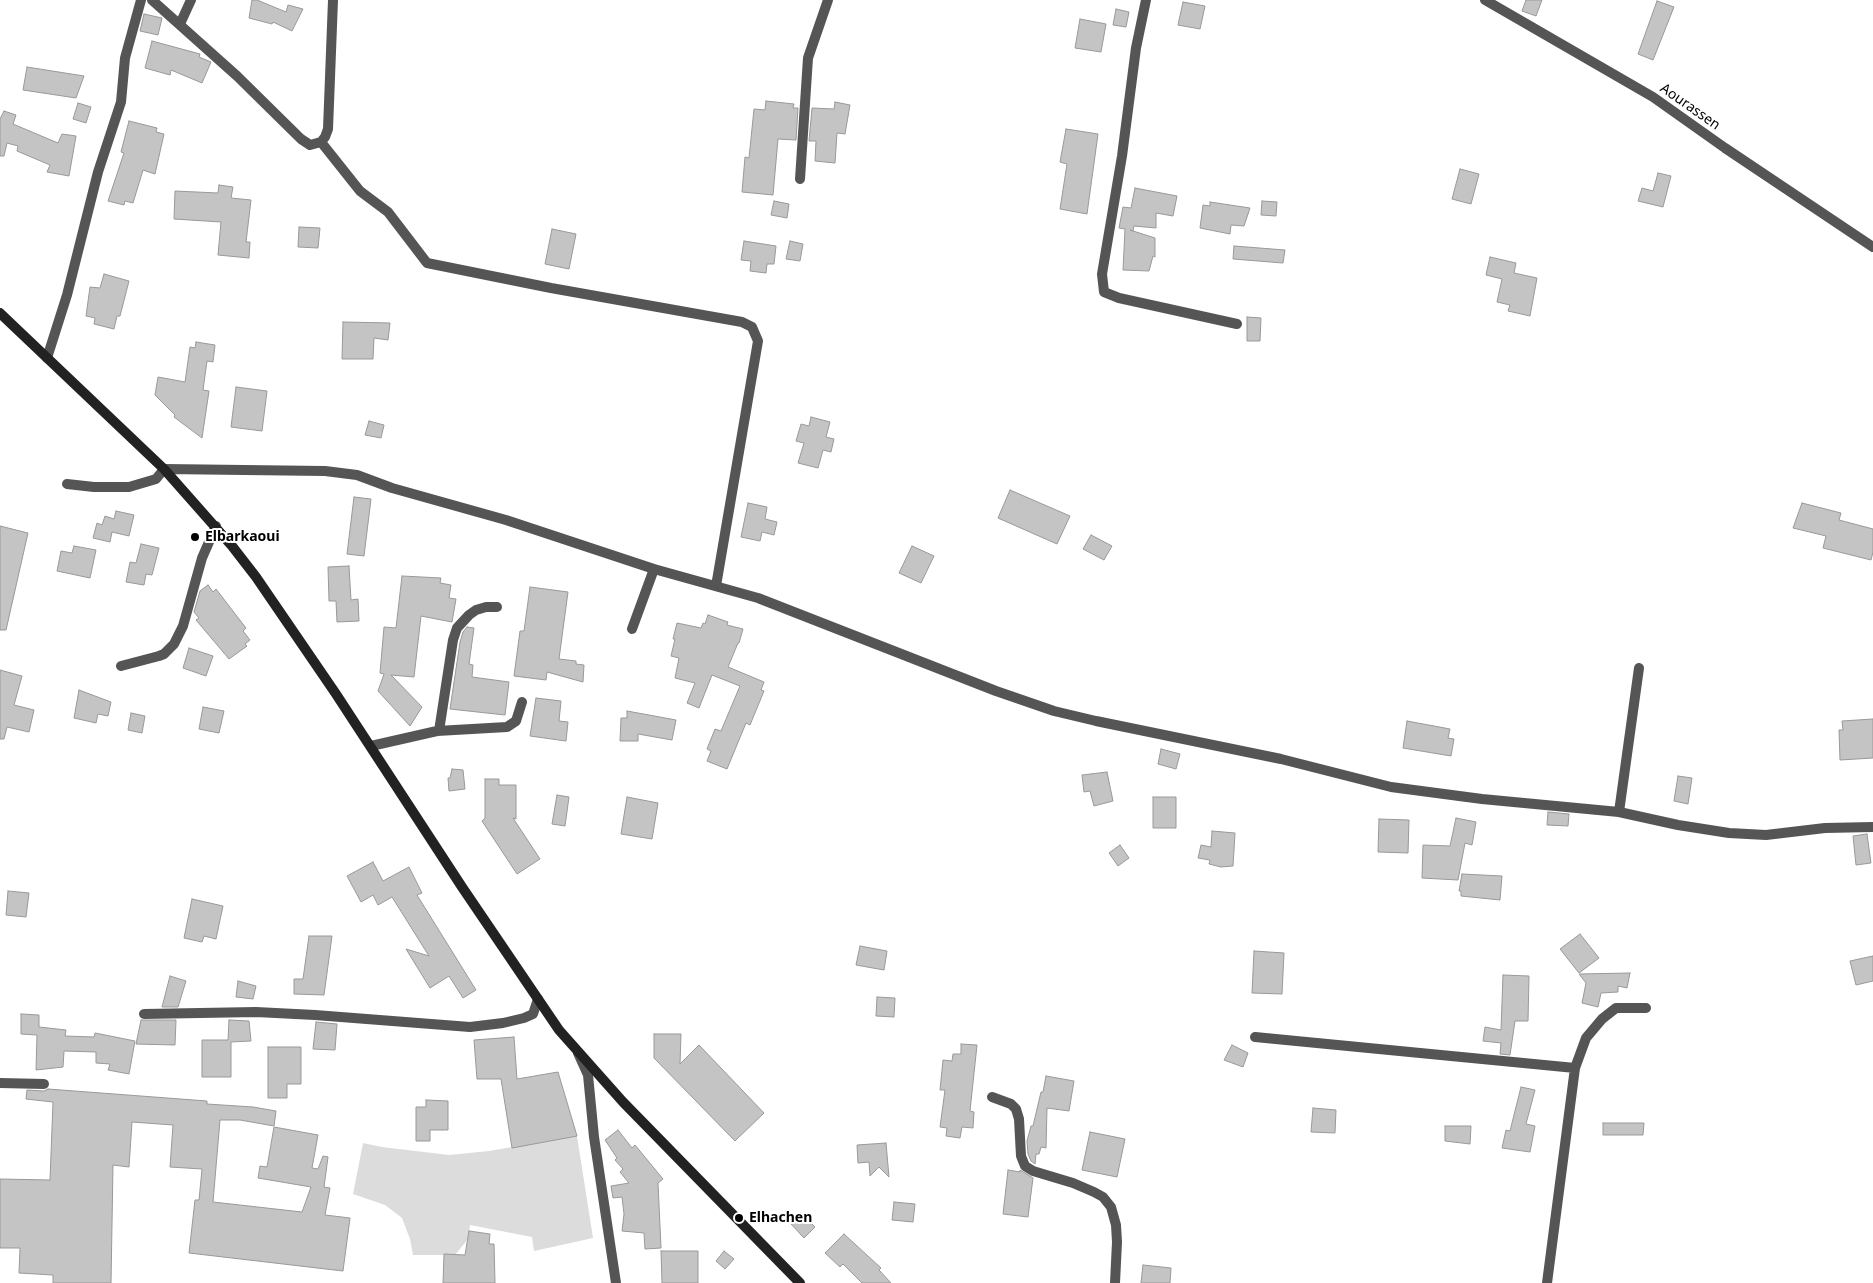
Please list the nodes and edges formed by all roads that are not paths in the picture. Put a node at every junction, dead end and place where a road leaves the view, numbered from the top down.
1 (140, 0) edge
2 (152, 0) edge
3 (190, 0) edge
4 (332, 0) edge
5 (828, 0) edge
6 (1146, 0) edge
7 (1485, 0) edge
8 (180, 24) junction
9 (321, 142) junction
10 (800, 178) dead end
11 (1873, 247) edge
12 (0, 313) edge
13 (1237, 324) dead end
14 (47, 358) junction
15 (164, 469) junction
16 (67, 484) dead end
17 (216, 526) junction
18 (654, 568) junction
19 (716, 586) junction
20 (497, 607) dead end
21 (632, 629) dead end
22 (121, 666) dead end
23 (1639, 668) dead end
24 (522, 702) dead end
25 (439, 731) junction
26 (370, 746) junction
27 (1620, 812) junction
28 (1873, 827) edge
29 (538, 999) junction
30 (1646, 1008) dead end
31 (144, 1014) dead end
32 (1255, 1037) dead end
33 (578, 1051) junction
34 (1574, 1068) junction
35 (0, 1083) edge
36 (44, 1084) dead end
37 (992, 1097) dead end
38 (616, 1283) edge
39 (800, 1283) edge
40 (1115, 1283) edge
41 (1547, 1283) edge

1 - 14 street
2 - 8 street
3 - 8 street
4 - 9 street
5 - 10 street
6 - 13 street
7 - 11 street, Aourassen
8 - 9 street
9 - 19 street
12 - 14 main road
14 - 15 main road
15 - 16 street
15 - 17 main road
15 - 18 street
17 - 22 street
17 - 26 main road
18 - 19 street
18 - 21 street
19 - 27 street
20 - 25 street
23 - 27 street
24 - 25 street
25 - 26 street
26 - 29 main road
27 - 28 street
29 - 31 street
29 - 33 main road
30 - 34 street
32 - 34 street
33 - 38 street
33 - 39 main road
34 - 41 street
35 - 36 street
37 - 40 street

